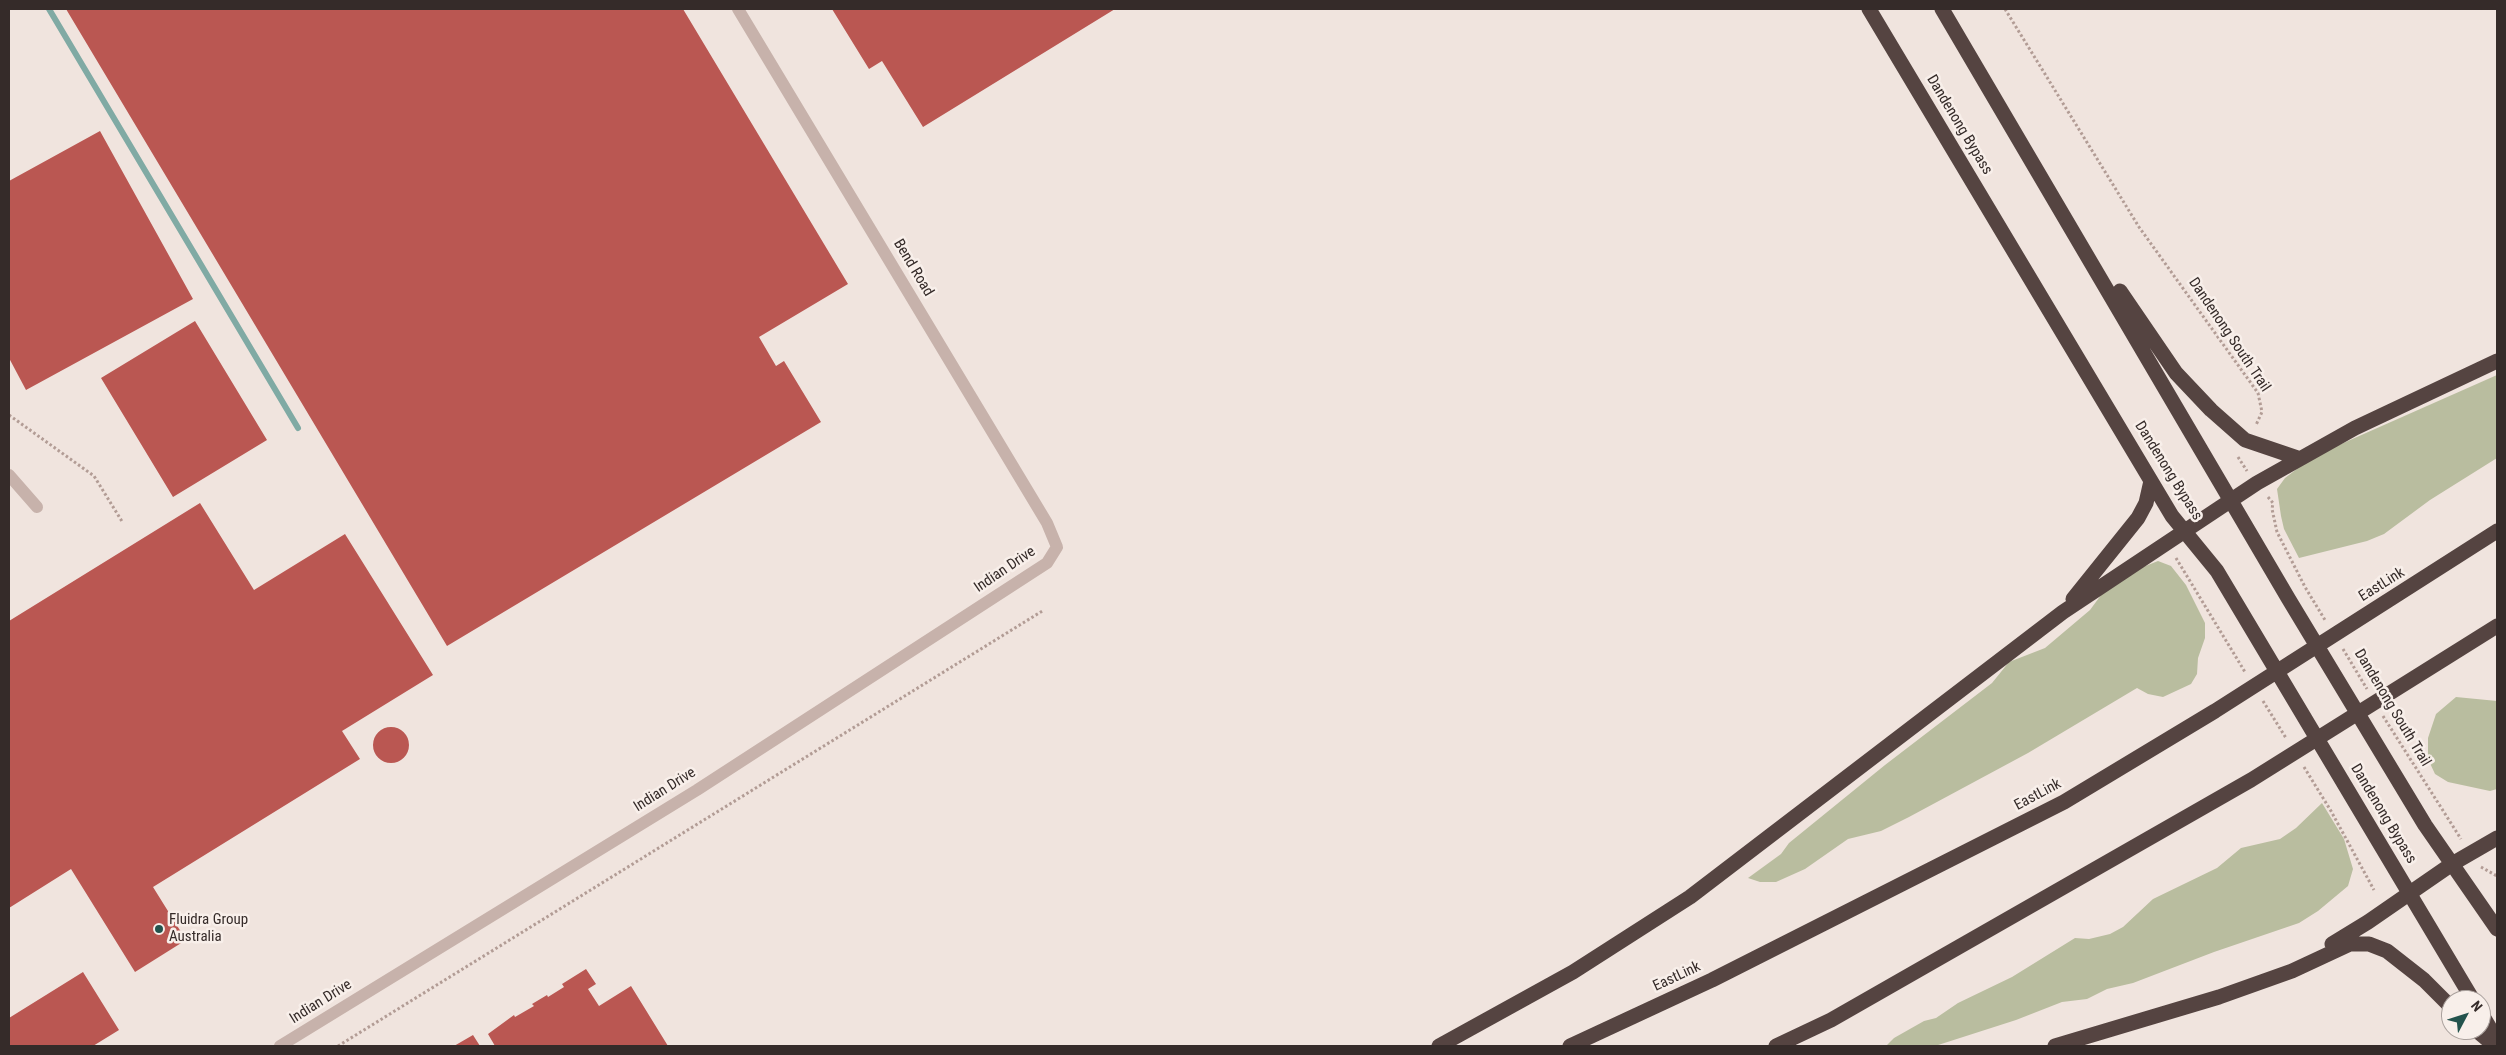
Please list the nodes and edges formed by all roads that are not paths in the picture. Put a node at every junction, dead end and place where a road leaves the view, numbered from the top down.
1 (738, 9) edge
2 (1869, 9) edge
3 (1942, 9) edge
4 (2048, 187) junction
5 (2497, 361) edge
6 (2298, 458) junction
7 (9, 475) edge
8 (2151, 481) junction
9 (2231, 500) junction
10 (37, 507) dead end
11 (2497, 531) edge
12 (2184, 532) junction
13 (1057, 547) joint
14 (2063, 612) junction
15 (2497, 626) edge
16 (2497, 838) edge
17 (2452, 864) junction
18 (2409, 892) junction
19 (2497, 929) edge
20 (2266, 979) junction
21 (2467, 990) edge
22 (2441, 998) edge
23 (280, 1046) edge
24 (1439, 1046) edge
25 (1570, 1046) edge
26 (1776, 1046) edge
27 (2055, 1046) edge

1 - 13 street, Bend Road
2 - 8 highway, Dandenong Bypass
3 - 4 highway, Dandenong Bypass
4 - 6 highway
4 - 9 highway, Dandenong Bypass
5 - 6 highway
6 - 9 highway
7 - 10 street
8 - 12 highway, Dandenong Bypass
8 - 14 highway
9 - 12 highway
9 - 17 highway, Dandenong Bypass
11 - 25 highway, EastLink
12 - 14 highway
12 - 18 highway, Dandenong Bypass
13 - 23 street, Indian Drive
14 - 24 highway
15 - 26 highway
16 - 17 highway
17 - 18 highway
17 - 19 highway, Dandenong Bypass
18 - 20 highway
18 - 21 highway, Dandenong Bypass
20 - 22 highway
20 - 27 highway

